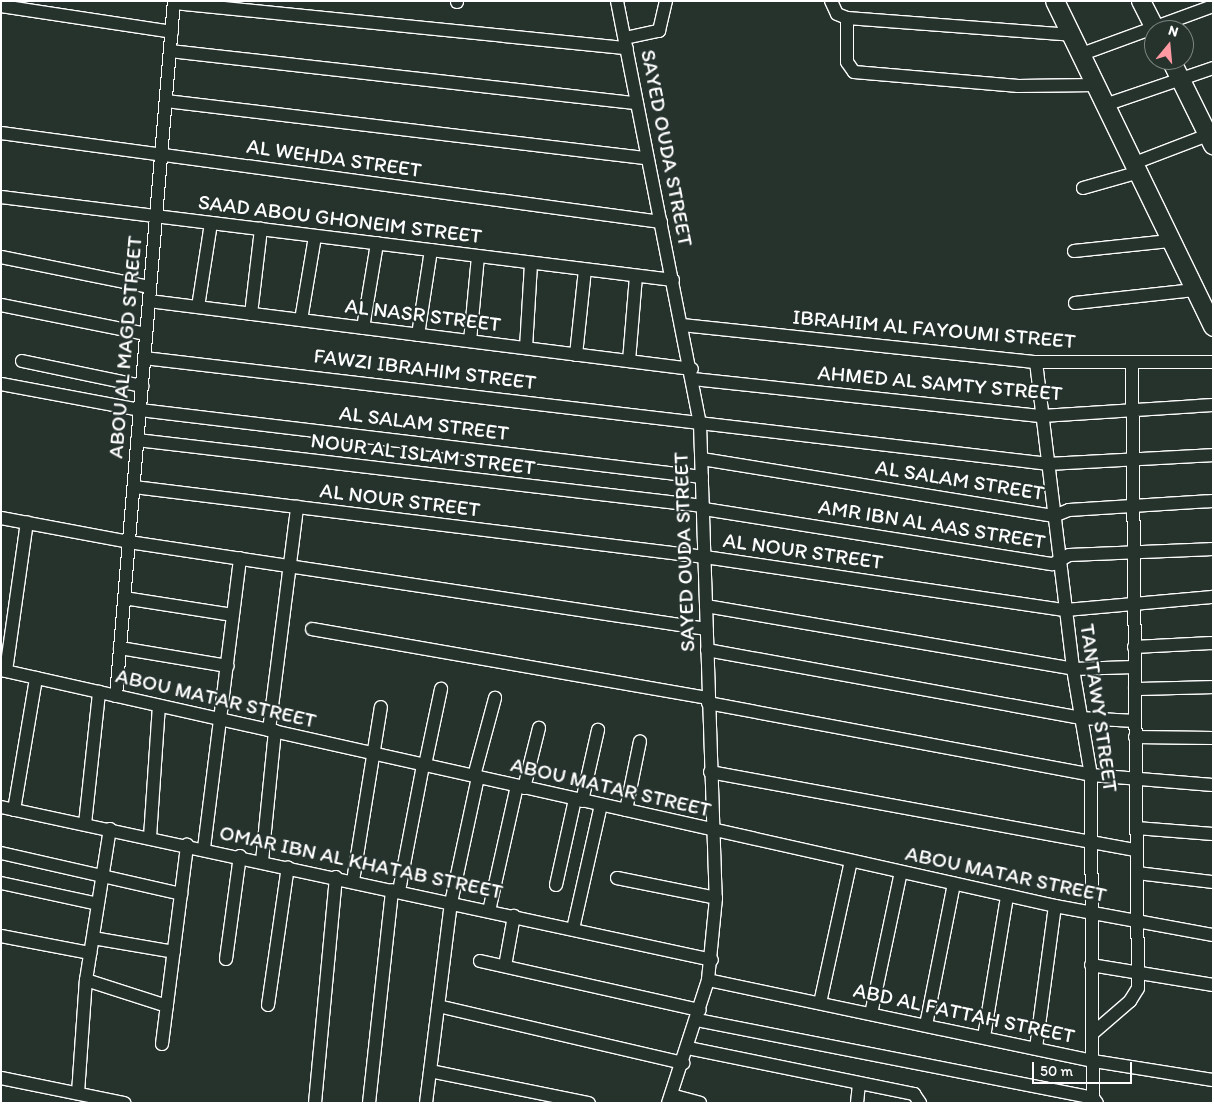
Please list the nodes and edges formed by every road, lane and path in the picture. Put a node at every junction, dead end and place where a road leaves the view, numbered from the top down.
1 (617, 1) edge
2 (666, 1) edge
3 (831, 1) edge
4 (1055, 1) edge
5 (1141, 1) edge
6 (174, 2) edge
7 (1, 6) edge
8 (1213, 6) edge
9 (847, 18) junction
10 (1151, 20) edge
11 (1174, 20) edge
12 (1144, 31) edge
13 (172, 32) junction
14 (1071, 35) junction
15 (626, 43) junction
16 (170, 51) junction
17 (1082, 54) junction
18 (1213, 68) edge
19 (1176, 70) edge
20 (1180, 78) junction
21 (1096, 85) junction
22 (166, 101) junction
23 (637, 103) junction
24 (1105, 105) junction
25 (1, 133) edge
26 (1211, 138) edge
27 (162, 155) junction
28 (647, 158) junction
29 (1134, 168) junction
30 (1083, 188) dead end
31 (1, 197) edge
32 (156, 216) junction
33 (660, 222) junction
34 (211, 223) junction
35 (261, 229) junction
36 (315, 236) junction
37 (1169, 241) junction
38 (377, 244) junction
39 (431, 250) junction
40 (1074, 251) dead end
41 (478, 256) junction
42 (1, 258) edge
43 (531, 263) junction
44 (585, 270) junction
45 (636, 276) junction
46 (673, 280) junction
47 (150, 286) junction
48 (1194, 290) junction
49 (149, 301) junction
50 (1076, 302) dead end
51 (1, 305) edge
52 (198, 307) junction
53 (251, 314) junction
54 (300, 320) junction
55 (682, 325) junction
56 (1213, 327) edge
57 (363, 328) junction
58 (146, 334) junction
59 (418, 335) junction
60 (470, 341) junction
61 (526, 348) junction
62 (576, 354) junction
63 (144, 358) junction
64 (22, 361) dead end
65 (629, 361) junction
66 (1036, 362) junction
67 (1213, 362) edge
68 (1132, 363) junction
69 (693, 374) junction
70 (1, 384) edge
71 (142, 386) junction
72 (1213, 404) edge
73 (140, 410) junction
74 (1132, 413) junction
75 (1042, 416) junction
76 (700, 424) junction
77 (137, 440) junction
78 (1213, 455) edge
79 (702, 459) junction
80 (1132, 460) junction
81 (1049, 464) junction
82 (702, 476) junction
83 (134, 487) junction
84 (1213, 501) edge
85 (1132, 506) junction
86 (297, 507) junction
87 (704, 508) junction
88 (1054, 516) junction
89 (1, 518) edge
90 (27, 522) junction
91 (129, 542) junction
92 (1213, 549) edge
93 (1133, 552) junction
94 (705, 557) junction
95 (240, 558) junction
96 (1060, 561) junction
97 (290, 566) junction
98 (1213, 597) edge
99 (124, 598) junction
100 (706, 606) junction
101 (1134, 606) junction
102 (1066, 610) junction
103 (233, 615) junction
104 (312, 629) dead end
105 (706, 629) junction
106 (1213, 643) edge
107 (120, 648) junction
108 (1134, 648) junction
109 (707, 650) junction
110 (227, 666) junction
111 (1134, 667) junction
112 (1073, 669) junction
113 (4, 671) edge
114 (36, 678) junction
115 (1213, 687) edge
116 (441, 689) dead end
117 (1135, 689) junction
118 (99, 692) junction
119 (116, 696) junction
120 (494, 698) dead end
121 (708, 700) junction
122 (159, 706) junction
123 (381, 707) dead end
124 (1080, 718) junction
125 (220, 719) junction
126 (1135, 721) junction
127 (539, 728) dead end
128 (598, 730) dead end
129 (272, 731) junction
130 (1135, 737) junction
131 (1213, 738) edge
132 (640, 741) dead end
133 (374, 754) junction
134 (424, 765) junction
135 (710, 772) junction
136 (1091, 775) junction
137 (476, 777) junction
138 (1136, 782) junction
139 (1213, 785) edge
140 (520, 787) junction
141 (578, 800) junction
142 (601, 805) junction
143 (8, 808) edge
144 (626, 810) junction
145 (85, 824) junction
146 (1136, 828) junction
147 (110, 829) junction
148 (712, 830) junction
149 (1213, 834) edge
150 (150, 837) junction
151 (1094, 844) junction
152 (187, 845) junction
153 (204, 848) junction
154 (1136, 850) junction
155 (1, 853) edge
156 (240, 856) junction
157 (262, 861) junction
158 (851, 861) junction
159 (288, 867) junction
160 (901, 872) junction
161 (1137, 873) junction
162 (103, 876) junction
163 (336, 877) junction
164 (617, 878) dead end
165 (353, 881) junction
166 (1213, 882) edge
167 (1, 883) edge
168 (954, 884) junction
169 (556, 885) dead end
170 (395, 890) junction
171 (181, 894) junction
172 (1008, 896) junction
173 (716, 898) junction
174 (451, 903) junction
175 (98, 904) junction
176 (1055, 906) junction
177 (489, 911) junction
178 (1093, 914) junction
179 (514, 916) junction
180 (1137, 922) junction
181 (573, 929) junction
182 (1213, 935) edge
183 (1, 936) edge
184 (93, 938) junction
185 (174, 952) junction
186 (90, 953) junction
187 (226, 959) dead end
188 (712, 960) junction
189 (480, 961) dead end
190 (1091, 965) junction
191 (505, 966) junction
192 (1138, 973) junction
193 (86, 980) junction
194 (708, 980) junction
195 (1213, 985) edge
196 (820, 1003) junction
197 (268, 1005) dead end
198 (167, 1006) junction
199 (438, 1006) junction
200 (871, 1014) junction
201 (698, 1015) junction
202 (926, 1025) junction
203 (1093, 1033) junction
204 (984, 1037) junction
205 (162, 1044) dead end
206 (688, 1048) junction
207 (1036, 1048) junction
208 (1094, 1060) junction
209 (683, 1063) junction
210 (430, 1071) junction
211 (1, 1078) edge
212 (1213, 1080) edge
213 (860, 1083) junction
214 (78, 1093) junction
215 (669, 1099) edge
216 (98, 1100) edge
217 (1094, 1101) edge
218 (124, 1103) edge
219 (315, 1103) edge
220 (369, 1103) edge
221 (426, 1103) edge
222 (589, 1103) edge
223 (700, 1103) edge
224 (857, 1103) edge
225 (920, 1103) edge

1 - 15 street, SAYED OUDA STREET
2 - 15 street
3 - 9 street
4 - 14 street
5 - 10 street
6 - 13 street, ABOU AL MAGD STREET
6 - 15 street
7 - 13 street
8 - 11 street
9 - 14 street
9 - 21 street
12 - 17 street
13 - 16 street, ABOU AL MAGD STREET
14 - 17 street
15 - 23 street, SAYED OUDA STREET
16 - 22 street, ABOU AL MAGD STREET
16 - 23 street
17 - 21 street
18 - 20 street
19 - 20 street
20 - 24 street
20 - 26 street
21 - 24 street
22 - 27 street, ABOU AL MAGD STREET
22 - 28 street
23 - 28 street, SAYED OUDA STREET
24 - 29 street
25 - 27 street, AL WEHDA STREET
26 - 29 street
27 - 32 street, ABOU AL MAGD STREET
27 - 33 street, AL WEHDA STREET
28 - 33 street, SAYED OUDA STREET
29 - 30 street
29 - 37 street
31 - 32 street, SAAD ABOU GHONEIM STREET
32 - 34 street, SAAD ABOU GHONEIM STREET
32 - 47 street, ABOU AL MAGD STREET
33 - 46 street, SAYED OUDA STREET
34 - 35 street, SAAD ABOU GHONEIM STREET
34 - 52 street
35 - 36 street, SAAD ABOU GHONEIM STREET
35 - 53 street
36 - 38 street, SAAD ABOU GHONEIM STREET
36 - 54 street
37 - 40 street
37 - 48 street
38 - 39 street, SAAD ABOU GHONEIM STREET
38 - 57 street
39 - 41 street, SAAD ABOU GHONEIM STREET
39 - 59 street
41 - 43 street, SAAD ABOU GHONEIM STREET
41 - 60 street
42 - 47 street
43 - 44 street, SAAD ABOU GHONEIM STREET
43 - 61 street
44 - 45 street, SAAD ABOU GHONEIM STREET
44 - 62 street
45 - 46 street, SAAD ABOU GHONEIM STREET
45 - 65 street
46 - 55 street, SAYED OUDA STREET
47 - 49 street, ABOU AL MAGD STREET
48 - 50 street
48 - 56 street
49 - 52 street, AL NASR STREET
49 - 58 street, ABOU AL MAGD STREET
51 - 58 street
52 - 53 street, AL NASR STREET
53 - 54 street, AL NASR STREET
54 - 57 street, AL NASR STREET
55 - 66 street, IBRAHIM AL FAYOUMI STREET
55 - 69 street, SAYED OUDA STREET
57 - 59 street, AL NASR STREET
58 - 63 street, ABOU AL MAGD STREET
59 - 60 street, AL NASR STREET
60 - 61 street, AL NASR STREET
61 - 62 street, AL NASR STREET
62 - 65 street, AL NASR STREET
63 - 71 street, ABOU AL MAGD STREET
63 - 76 street, FAWZI IBRAHIM STREET
64 - 71 street
65 - 69 street, AL NASR STREET
66 - 68 street, IBRAHIM AL FAYOUMI STREET
66 - 75 street, TANTAWY STREET
67 - 68 street, IBRAHIM AL FAYOUMI STREET
68 - 74 street
69 - 75 street, AHMED AL SAMTY STREET
69 - 76 street, SAYED OUDA STREET
70 - 73 street, AL SALAM STREET
71 - 73 street, ABOU AL MAGD STREET
72 - 74 street, AHMED AL SAMTY STREET
73 - 77 street, ABOU AL MAGD STREET
73 - 82 street, AL SALAM STREET
74 - 75 street, AHMED AL SAMTY STREET
74 - 80 street
75 - 81 street, TANTAWY STREET
76 - 79 street, SAYED OUDA STREET
76 - 81 street, FAWZI IBRAHIM STREET
77 - 83 street, ABOU AL MAGD STREET
77 - 87 street, NOUR AL ISLAM STREET
78 - 80 street, FAWZI IBRAHIM STREET
79 - 82 street, SAYED OUDA STREET
79 - 88 street, AL SALAM STREET
80 - 81 street, FAWZI IBRAHIM STREET
80 - 85 street
81 - 88 street, TANTAWY STREET
82 - 87 street, SAYED OUDA STREET
83 - 86 street, AL NOUR STREET
83 - 91 street, ABOU AL MAGD STREET
84 - 85 street, AL SALAM STREET
85 - 88 street, AL SALAM STREET
85 - 93 street
86 - 94 street, AL NOUR STREET
86 - 97 street, AL NOUR STREET
87 - 94 street, SAYED OUDA STREET
87 - 96 street, AMR IBN AL AAS STREET
88 - 96 street, TANTAWY STREET
89 - 90 street
90 - 91 street
90 - 113 street
91 - 95 street
91 - 99 street, ABOU AL MAGD STREET
92 - 93 street, AMR IBN AL AAS STREET
93 - 96 street, AMR IBN AL AAS STREET
93 - 101 street
94 - 100 street, SAYED OUDA STREET
94 - 102 street, AL NOUR STREET
95 - 97 street
95 - 103 street
96 - 102 street, TANTAWY STREET
97 - 105 street
97 - 129 street, AL NOUR STREET
98 - 101 street, AL NOUR STREET
99 - 103 street
99 - 107 street, ABOU AL MAGD STREET
100 - 105 street, SAYED OUDA STREET
100 - 112 street
101 - 102 street, AL NOUR STREET
101 - 108 street
102 - 112 street, TANTAWY STREET
103 - 110 street
104 - 121 street
105 - 109 street, SAYED OUDA STREET
106 - 108 street
107 - 110 street
107 - 119 street, ABOU AL MAGD STREET
108 - 111 street
109 - 121 street, SAYED OUDA STREET
109 - 124 street
110 - 125 street
111 - 112 street
111 - 117 street
112 - 124 street, TANTAWY STREET
113 - 114 street, ABOU MATAR STREET
114 - 118 street, ABOU MATAR STREET
114 - 143 street
115 - 117 street
116 - 134 street
117 - 126 street
118 - 119 street, ABOU MATAR STREET
118 - 145 street
119 - 122 street, ABOU MATAR STREET
120 - 137 street
121 - 135 street, SAYED OUDA STREET
121 - 136 street
122 - 125 street, ABOU MATAR STREET
122 - 150 street
123 - 133 street
124 - 126 street
124 - 136 street, TANTAWY STREET
125 - 129 street, ABOU MATAR STREET
125 - 153 street
126 - 130 street
127 - 140 street
128 - 141 street
129 - 133 street, ABOU MATAR STREET
129 - 157 street
130 - 131 street
130 - 138 street
132 - 144 street
133 - 134 street, ABOU MATAR STREET
133 - 165 street
134 - 137 street, ABOU MATAR STREET
134 - 170 street
135 - 148 street, SAYED OUDA STREET
135 - 151 street
136 - 138 street
136 - 151 street, TANTAWY STREET
137 - 140 street, ABOU MATAR STREET
137 - 174 street
138 - 139 street
138 - 146 street
140 - 141 street, ABOU MATAR STREET
140 - 177 street
141 - 142 street, ABOU MATAR STREET
141 - 169 street
142 - 144 street, ABOU MATAR STREET
142 - 181 street
143 - 145 street, OMAR IBN AL KHATAB STREET
144 - 148 street, ABOU MATAR STREET
145 - 147 street, OMAR IBN AL KHATAB STREET
146 - 149 street
146 - 154 street
147 - 150 street, OMAR IBN AL KHATAB STREET
147 - 162 street
148 - 158 street, ABOU MATAR STREET
148 - 173 street, SAYED OUDA STREET
150 - 152 street, OMAR IBN AL KHATAB STREET
151 - 154 street
151 - 178 street, TANTAWY STREET
152 - 153 street, OMAR IBN AL KHATAB STREET
152 - 171 street
153 - 156 street, OMAR IBN AL KHATAB STREET
154 - 161 street
155 - 162 street
156 - 157 street, OMAR IBN AL KHATAB STREET
156 - 187 street
157 - 159 street, OMAR IBN AL KHATAB STREET
158 - 160 street, ABOU MATAR STREET
158 - 196 street
159 - 163 street, OMAR IBN AL KHATAB STREET
159 - 197 street
160 - 168 street, ABOU MATAR STREET
160 - 200 street
161 - 166 street
161 - 180 street
162 - 171 street
162 - 175 street
163 - 165 street, OMAR IBN AL KHATAB STREET
163 - 219 street
164 - 173 street
165 - 170 street, OMAR IBN AL KHATAB STREET
167 - 175 street
168 - 172 street, ABOU MATAR STREET
168 - 202 street
170 - 174 street, OMAR IBN AL KHATAB STREET
170 - 220 street
171 - 185 street
172 - 176 street, ABOU MATAR STREET
172 - 204 street
173 - 188 street, SAYED OUDA STREET
174 - 177 street, OMAR IBN AL KHATAB STREET
174 - 199 street
175 - 184 street
176 - 178 street, ABOU MATAR STREET
176 - 207 street
177 - 179 street, OMAR IBN AL KHATAB STREET
178 - 180 street, ABOU MATAR STREET
178 - 190 street, TANTAWY STREET
179 - 181 street, OMAR IBN AL KHATAB STREET
179 - 191 street
180 - 182 street, ABOU MATAR STREET
180 - 192 street
181 - 188 street, OMAR IBN AL KHATAB STREET
183 - 186 street
184 - 185 street
184 - 186 street
185 - 198 street
186 - 193 street
188 - 194 street, SAYED OUDA STREET
189 - 191 street
190 - 192 street
190 - 203 street, TANTAWY STREET
191 - 201 street
192 - 195 street
192 - 203 street
193 - 198 street
193 - 214 street
194 - 196 street, ABD AL FATTAH STREET
194 - 201 street, SAYED OUDA STREET
196 - 200 street, ABD AL FATTAH STREET
198 - 205 street
199 - 209 street
199 - 210 street
200 - 202 street, ABD AL FATTAH STREET
201 - 206 street, SAYED OUDA STREET
201 - 217 street
202 - 204 street, ABD AL FATTAH STREET
203 - 208 street, TANTAWY STREET
204 - 207 street, ABD AL FATTAH STREET
206 - 209 street, SAYED OUDA STREET
206 - 213 street
207 - 208 street, ABD AL FATTAH STREET
208 - 212 street, ABD AL FATTAH STREET
208 - 217 street, TANTAWY STREET
209 - 215 street, SAYED OUDA STREET
210 - 221 street
210 - 222 street
211 - 214 street
213 - 224 street
213 - 225 street
214 - 216 street
215 - 223 street
216 - 218 street

